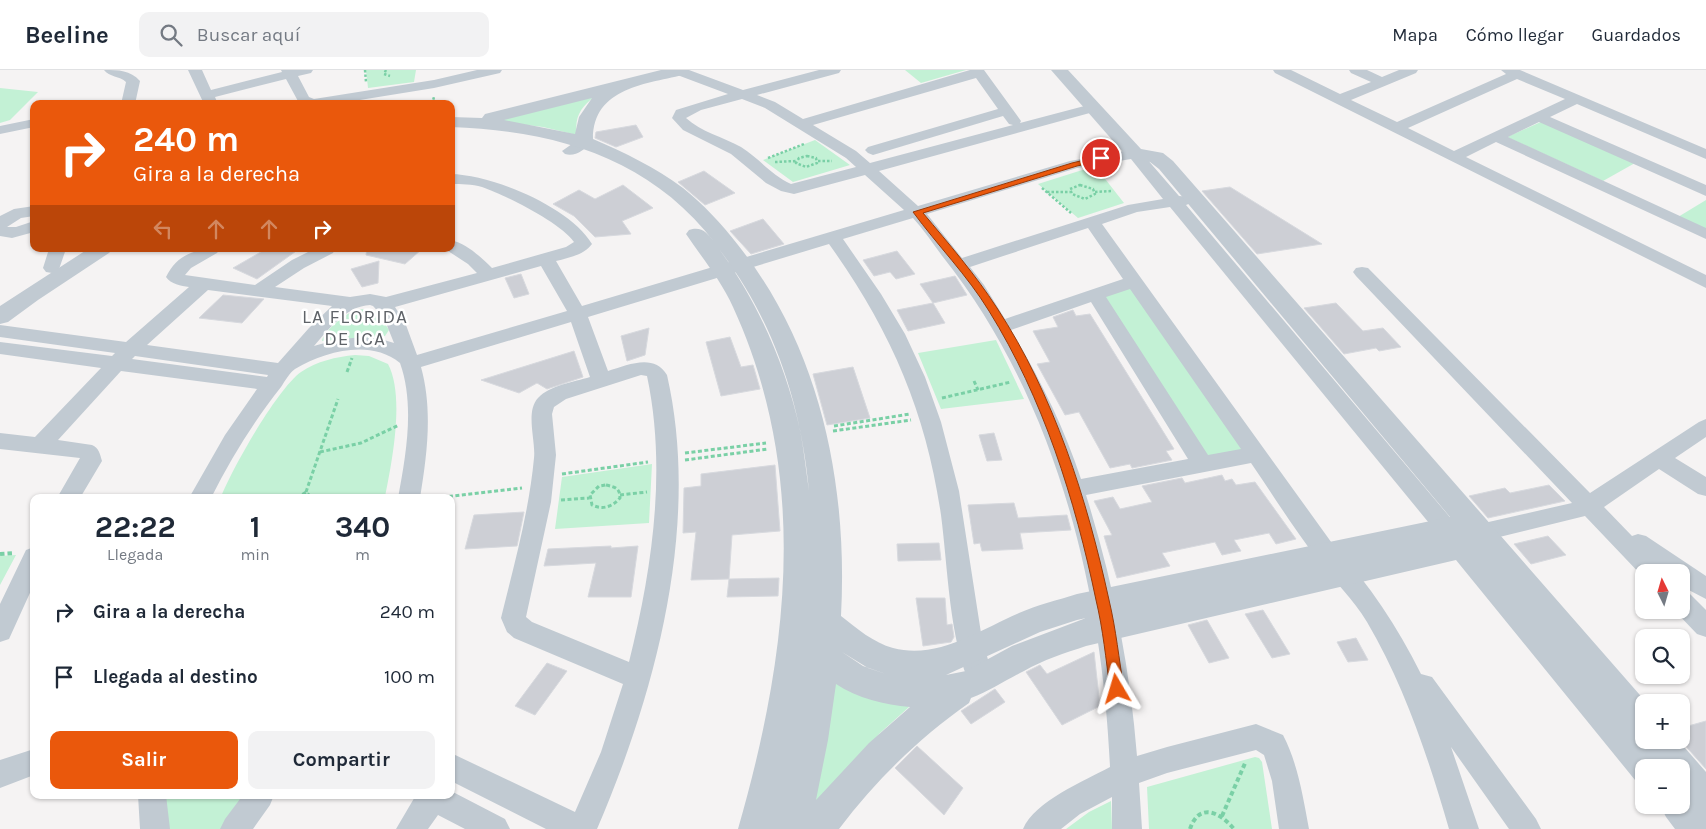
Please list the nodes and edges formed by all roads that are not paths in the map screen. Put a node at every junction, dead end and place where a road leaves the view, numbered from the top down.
1 (110, 70) edge
2 (195, 70) edge
3 (306, 70) edge
4 (495, 70) edge
5 (652, 70) edge
6 (679, 70) edge
7 (834, 70) edge
8 (1059, 70) edge
9 (1280, 70) edge
10 (1356, 70) edge
11 (1411, 70) edge
12 (978, 71) edge
13 (289, 72) edge
14 (1512, 72) edge
15 (1382, 82) junction
16 (627, 84) junction
17 (743, 94) junction
18 (209, 99) edge
19 (1577, 99) junction
20 (129, 100) edge
21 (304, 100) edge
22 (331, 100) edge
23 (1339, 100) junction
24 (1092, 108) junction
25 (1006, 110) junction
26 (1540, 118) junction
27 (804, 123) junction
28 (30, 124) edge
29 (462, 124) edge
30 (1018, 127) junction
31 (1396, 128) junction
32 (0, 130) edge
33 (1498, 137) junction
34 (577, 146) junction
35 (1135, 154) junction
36 (1706, 154) edge
37 (1453, 157) junction
38 (871, 160) junction
39 (455, 180) edge
40 (1706, 191) edge
41 (1185, 200) junction
42 (30, 212) edge
43 (917, 212) junction
44 (1088, 223) junction
45 (3, 226) edge
46 (30, 226) edge
47 (1706, 234) edge
48 (833, 237) junction
49 (455, 248) edge
50 (74, 252) edge
51 (96, 252) edge
52 (206, 252) edge
53 (322, 252) edge
54 (55, 258) edge
55 (546, 259) junction
56 (961, 264) junction
57 (733, 267) junction
58 (1362, 272) dead end
59 (489, 275) junction
60 (1134, 281) junction
61 (1706, 282) edge
62 (205, 283) junction
63 (259, 290) junction
64 (1096, 295) junction
65 (11, 296) edge
66 (353, 303) junction
67 (383, 304) junction
68 (0, 310) edge
69 (578, 314) junction
70 (0, 318) edge
71 (1003, 326) junction
72 (0, 331) edge
73 (0, 348) edge
74 (123, 356) junction
75 (409, 361) junction
76 (280, 373) junction
77 (601, 380) junction
78 (1706, 427) edge
79 (0, 441) edge
80 (40, 445) junction
81 (1256, 454) junction
82 (1659, 459) junction
83 (1203, 465) junction
84 (1706, 488) edge
85 (1074, 489) junction
86 (70, 494) edge
87 (202, 494) edge
88 (410, 494) edge
89 (1594, 512) junction
90 (1462, 536) junction
91 (1336, 563) junction
92 (1645, 564) edge
93 (1668, 564) edge
94 (30, 566) edge
95 (1690, 579) edge
96 (1706, 589) edge
97 (1690, 610) edge
98 (1106, 613) junction
99 (810, 624) junction
100 (1706, 626) edge
101 (0, 631) edge
102 (971, 649) junction
103 (1398, 650) junction
104 (822, 653) junction
105 (639, 678) junction
106 (974, 682) junction
107 (1635, 716) edge
108 (1664, 749) edge
109 (1640, 759) edge
110 (1673, 759) edge
111 (30, 763) edge
112 (455, 768) edge
113 (0, 774) edge
114 (1124, 774) junction
115 (1690, 779) edge
116 (1706, 798) edge
117 (152, 799) edge
118 (257, 799) edge
119 (429, 799) edge
120 (437, 799) edge
121 (1686, 814) edge
122 (156, 829) edge
123 (235, 829) edge
124 (411, 829) edge
125 (495, 829) edge
126 (577, 829) edge
127 (582, 829) edge
128 (756, 829) edge
129 (792, 829) edge
130 (816, 829) edge
131 (1038, 829) edge
132 (1127, 829) edge
133 (1294, 829) edge
134 (1464, 829) edge
135 (1526, 829) edge
136 (1698, 829) edge

1 - 20 street
2 - 18 street
3 - 13 street
4 - 22 street
5 - 29 street
6 - 16 street
6 - 17 street
7 - 17 street
8 - 24 street
9 - 23 street
10 - 15 street
11 - 15 street
12 - 25 street
12 - 27 street
13 - 18 street
13 - 21 street
14 - 19 street
14 - 31 street
15 - 23 street
16 - 29 street
16 - 34 street
17 - 27 street
17 - 38 street
19 - 26 street
19 - 36 street
23 - 31 street
24 - 30 street
24 - 35 street
25 - 30 street
25 - 38 street
26 - 33 street
26 - 40 street
27 - 38 street
28 - 32 street
29 - 34 street
30 - 38 street
31 - 37 street
33 - 37 street
33 - 47 street
34 - 57 street
35 - 41 street
35 - 43 street
37 - 61 street
38 - 43 street
39 - 55 street
41 - 44 street
41 - 90 street
41 - 90 street
42 - 45 street
43 - 48 street
43 - 56 street
44 - 56 street
44 - 60 street
45 - 46 street
48 - 57 street
48 - 102 street
49 - 59 street
50 - 54 street
51 - 65 street
52 - 62 street
53 - 63 street
54 - 65 street
55 - 59 street
55 - 69 street
56 - 71 street
57 - 69 street
57 - 99 street
57 - 99 street
58 - 89 street
59 - 67 street
60 - 64 street
60 - 81 street
62 - 63 street
62 - 74 street
63 - 66 street
64 - 71 street
64 - 83 street
65 - 68 street
65 - 70 street
66 - 67 street
66 - 76 street
67 - 75 street
69 - 75 street
69 - 77 street
71 - 85 street
72 - 74 street
73 - 74 street
74 - 76 street
74 - 80 street
75 - 76 street
75 - 88 street
76 - 87 street
77 - 105 street
77 - 105 street
78 - 82 street
79 - 80 street
80 - 86 street
81 - 83 street
81 - 91 street
82 - 84 street
82 - 89 street
83 - 85 street
85 - 98 street
89 - 90 street
89 - 92 street
89 - 93 street
90 - 91 street
90 - 107 street
90 - 109 street
91 - 98 street
91 - 103 street
94 - 101 street
95 - 96 street
97 - 100 street
98 - 102 street
98 - 106 street
98 - 114 street
99 - 102 street
99 - 104 street
99 - 128 street
102 - 106 street
103 - 134 street
103 - 135 street
104 - 106 street
104 - 129 street
105 - 127 street
106 - 130 street
108 - 110 street
111 - 113 street
112 - 126 street
114 - 131 street
114 - 132 street
114 - 133 street
115 - 116 street
117 - 122 street
118 - 123 street
119 - 124 street
120 - 125 street
121 - 136 street

